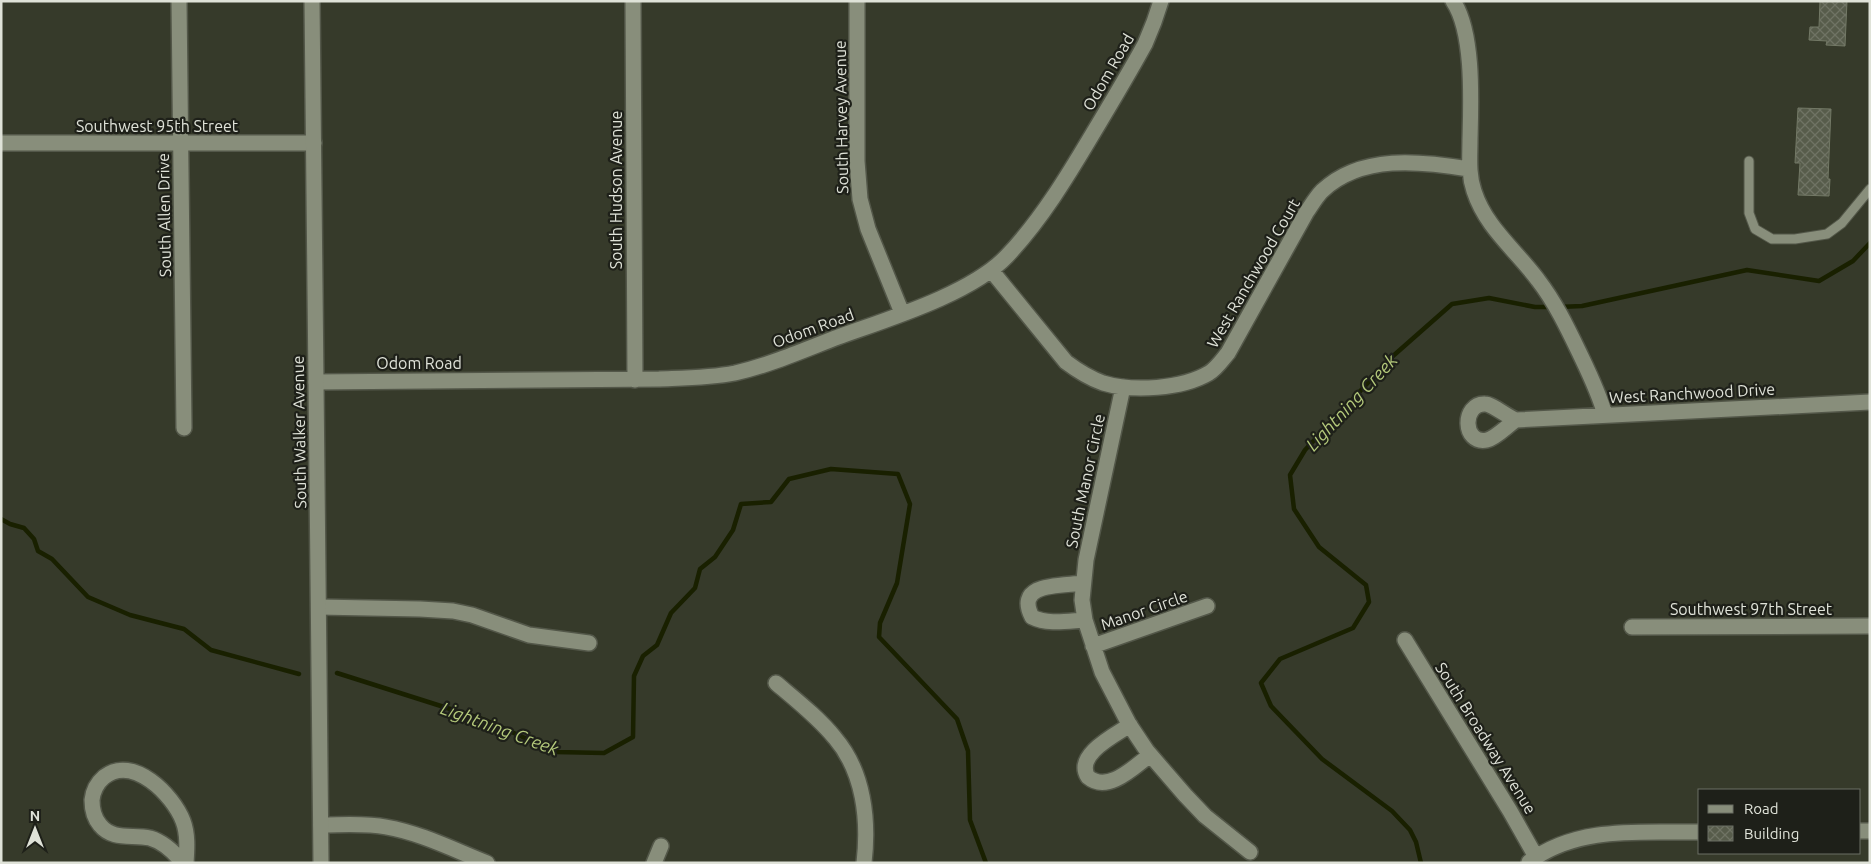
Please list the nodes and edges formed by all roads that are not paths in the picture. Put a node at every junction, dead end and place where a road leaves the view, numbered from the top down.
1 (179, 1) edge
2 (312, 1) edge
3 (634, 1) edge
4 (856, 1) edge
5 (1161, 1) edge
6 (1453, 1) edge
7 (181, 143) junction
8 (314, 143) junction
9 (1, 144) edge
10 (1749, 161) dead end
11 (1469, 169) junction
12 (1870, 189) edge
13 (991, 270) junction
14 (902, 313) junction
15 (635, 380) junction
16 (316, 382) junction
17 (1124, 387) junction
18 (1870, 402) edge
19 (1605, 415) junction
20 (1516, 420) dead end
21 (184, 428) dead end
22 (1083, 583) junction
23 (1207, 606) dead end
24 (318, 607) junction
25 (1085, 620) junction
26 (1870, 626) edge
27 (1632, 627) dead end
28 (1404, 640) dead end
29 (589, 643) dead end
30 (1093, 646) junction
31 (776, 683) dead end
32 (1130, 725) junction
33 (1150, 755) junction
34 (321, 825) junction
35 (1698, 832) edge
36 (661, 846) dead end
37 (1250, 852) dead end
38 (1532, 860) edge
39 (184, 863) edge
40 (321, 863) edge
41 (487, 863) edge
42 (654, 863) edge
43 (864, 863) edge

1 - 7 street, South Allen Drive
2 - 8 street, South Walker Avenue
3 - 15 street, South Hudson Avenue
4 - 14 street, South Harvey Avenue
5 - 13 street, Odom Road
6 - 11 street
7 - 8 street, Southwest 95th Street
7 - 9 street, Southwest 95th Street
7 - 21 street, South Allen Drive
8 - 16 street, South Walker Avenue
10 - 12 lane
11 - 17 street, West Ranchwood Court
11 - 19 street
13 - 14 street, Odom Road
13 - 17 street, West Ranchwood Court
14 - 15 street, Odom Road
15 - 16 street, Odom Road
16 - 24 street, South Walker Avenue
17 - 22 street, South Manor Circle
18 - 19 street, West Ranchwood Drive
19 - 20 street, West Ranchwood Drive
22 - 25 street, South Manor Circle
22 - 25 street
23 - 30 street, Manor Circle
24 - 29 street
24 - 34 street, South Walker Avenue
25 - 30 street, South Manor Circle
26 - 27 street, Southwest 97th Street
28 - 38 street, South Broadway Avenue
30 - 32 street, South Manor Circle
31 - 43 street
32 - 33 street, South Manor Circle
32 - 33 street
33 - 37 street, South Manor Circle
34 - 40 street, South Walker Avenue
34 - 41 street
35 - 38 street
36 - 42 street
39 - 39 street

